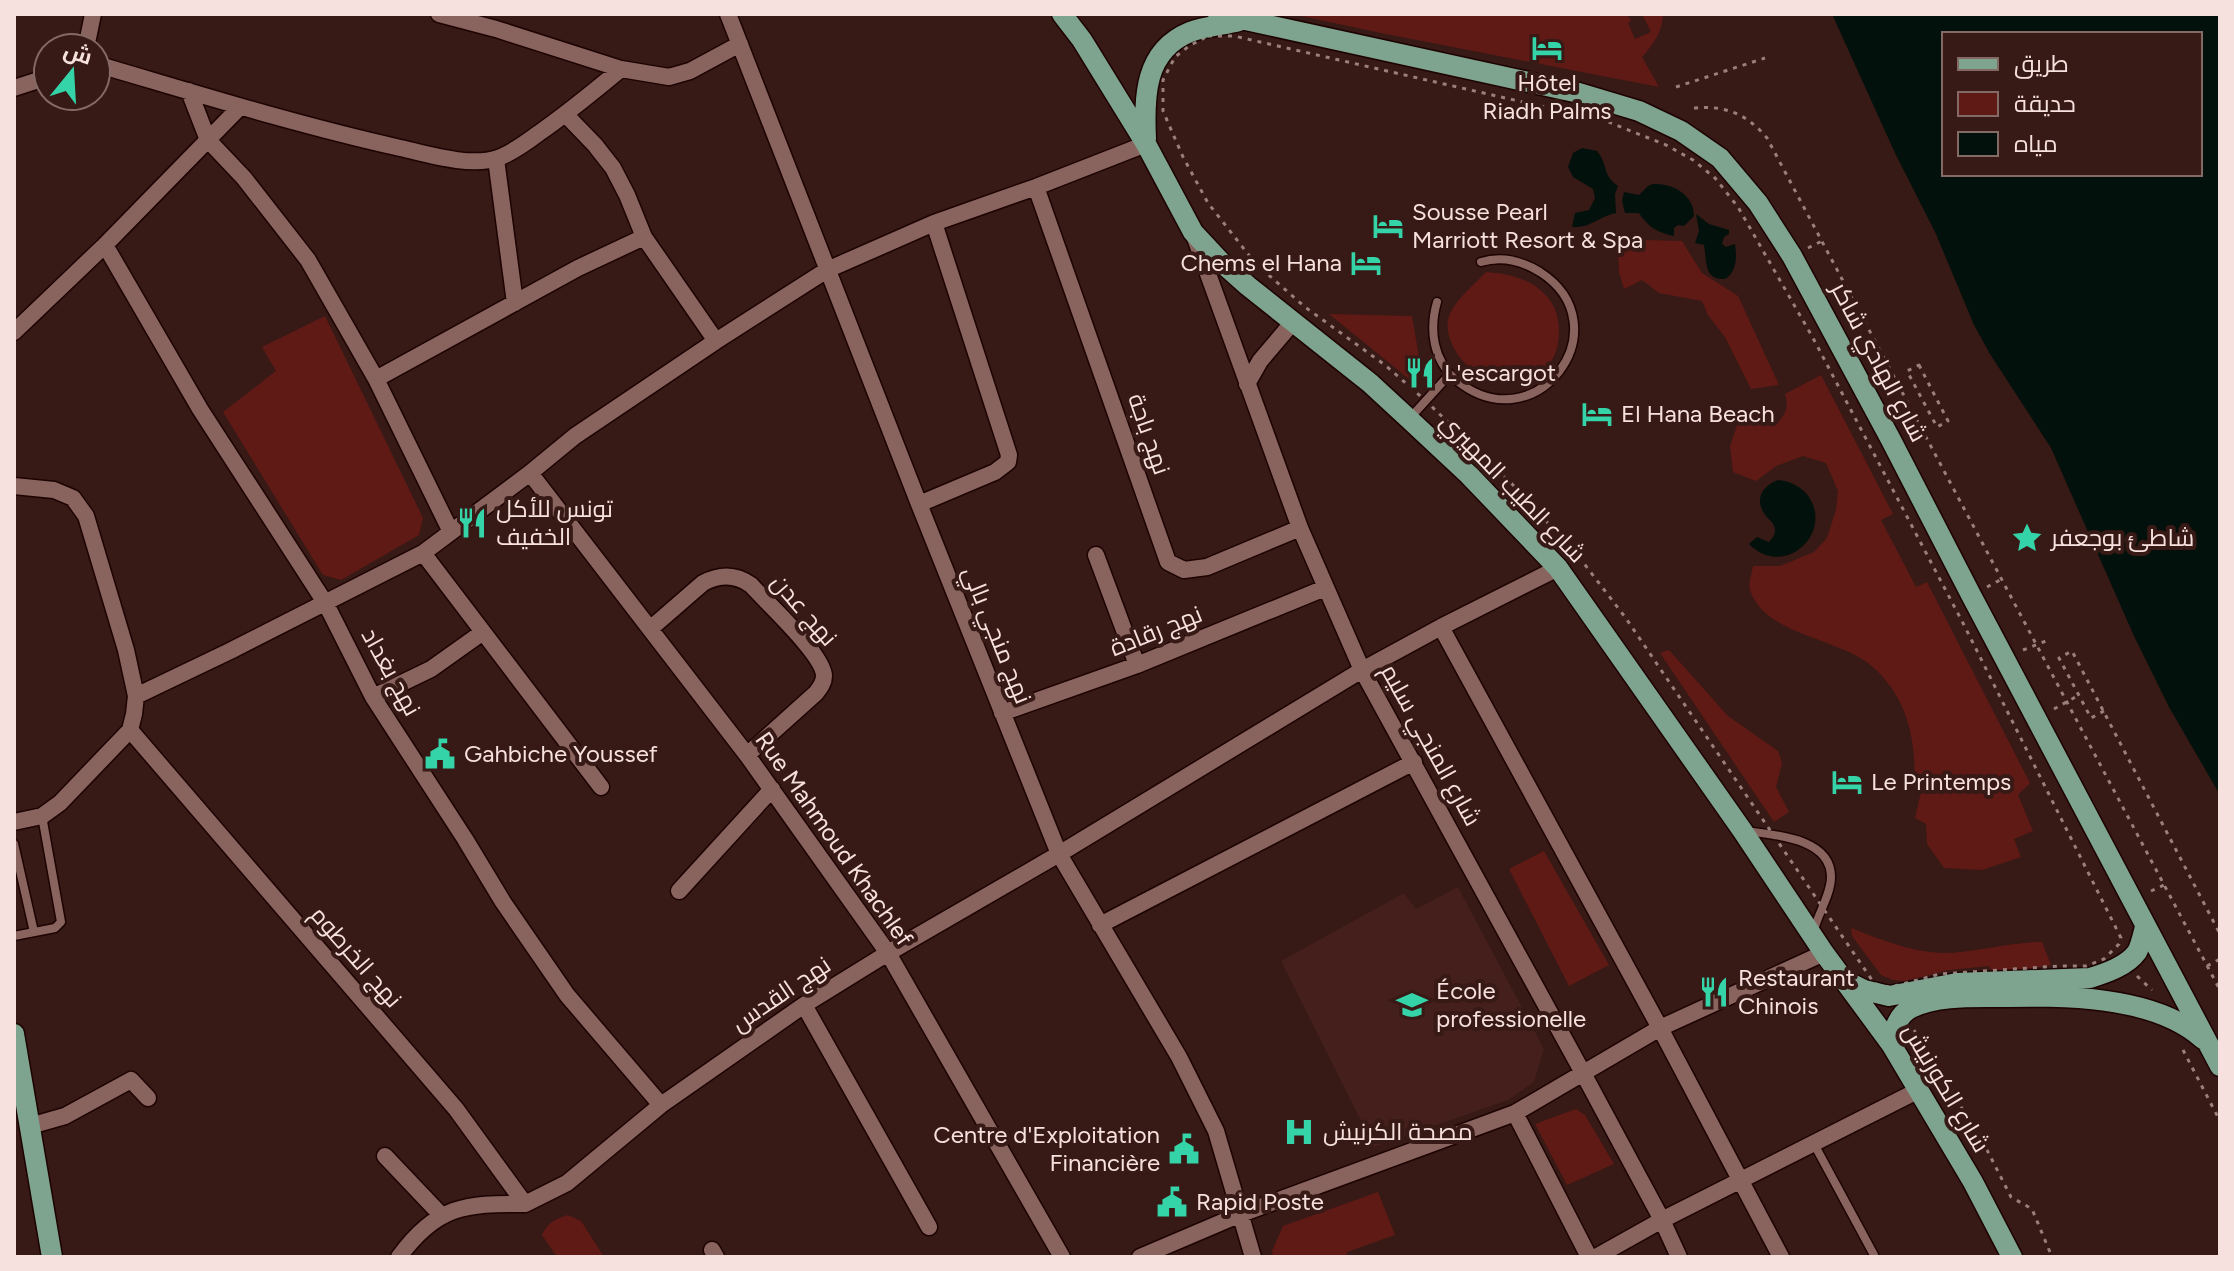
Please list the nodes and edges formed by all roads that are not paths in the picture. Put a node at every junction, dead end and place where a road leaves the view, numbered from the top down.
1 (439, 14) edge
2 (728, 14) edge
3 (1062, 14) edge
4 (1218, 14) edge
5 (1243, 20) junction
6 (740, 44) junction
7 (112, 69) edge
8 (621, 69) junction
9 (189, 91) junction
10 (240, 107) junction
11 (566, 115) junction
12 (208, 140) junction
13 (1146, 144) junction
14 (496, 159) junction
15 (1036, 187) junction
16 (934, 223) junction
17 (1193, 232) junction
18 (644, 237) junction
19 (105, 245) junction
20 (1481, 262) dead end
21 (827, 270) junction
22 (1437, 302) dead end
23 (515, 303) junction
24 (1293, 322) junction
25 (14, 332) edge
26 (716, 341) junction
27 (1450, 374) junction
28 (376, 379) junction
29 (1247, 384) junction
30 (1409, 419) junction
31 (530, 473) junction
32 (14, 486) edge
33 (919, 504) junction
34 (1300, 528) junction
35 (451, 532) junction
36 (423, 553) junction
37 (1096, 555) dead end
38 (1558, 568) junction
39 (1325, 588) junction
40 (326, 604) junction
41 (1441, 627) junction
42 (650, 629) junction
43 (483, 632) junction
44 (1137, 665) junction
45 (1362, 670) junction
46 (136, 696) junction
47 (373, 697) junction
48 (1002, 713) junction
49 (130, 730) junction
50 (747, 755) junction
51 (1414, 762) junction
52 (601, 787) dead end
53 (772, 789) junction
54 (42, 816) junction
55 (14, 822) edge
56 (1742, 830) junction
57 (14, 844) edge
58 (1059, 854) junction
59 (679, 891) dead end
60 (1100, 925) junction
61 (2145, 927) junction
62 (34, 932) junction
63 (14, 936) edge
64 (1818, 944) junction
65 (888, 953) junction
66 (1841, 977) junction
67 (804, 1005) junction
68 (1660, 1028) junction
69 (1891, 1044) junction
70 (2209, 1044) junction
71 (15, 1048) edge
72 (2220, 1066) edge
73 (1583, 1073) junction
74 (1919, 1090) junction
75 (148, 1098) dead end
76 (661, 1105) junction
77 (1515, 1113) junction
78 (30, 1126) junction
79 (1813, 1143) junction
80 (385, 1156) dead end
81 (1741, 1180) junction
82 (525, 1204) junction
83 (1241, 1214) junction
84 (442, 1216) junction
85 (1662, 1220) junction
86 (929, 1227) dead end
87 (52, 1253) edge
88 (1874, 1255) dead end
89 (399, 1257) edge
90 (1062, 1257) edge
91 (1140, 1257) edge
92 (1253, 1257) edge
93 (1589, 1257) edge
94 (1596, 1257) edge
95 (1679, 1257) edge
96 (1781, 1257) edge
97 (2012, 1257) edge

1 - 8 street
2 - 6 street, نهج منجي بالي
3 - 13 main road, شارع الطيب المهيري
4 - 5 main road, شارع الهادي شاكر
5 - 13 main road
5 - 61 main road, شارع الهادي شاكر
6 - 8 street
6 - 21 street, نهج منجي بالي
7 - 9 street
8 - 11 street
9 - 10 street
9 - 12 street
10 - 12 street
10 - 14 street
11 - 14 street
11 - 18 street
12 - 19 street
12 - 28 street
13 - 15 street
13 - 17 main road, شارع الطيب المهيري
14 - 23 street
15 - 16 street
15 - 34 street, نهج باجة
16 - 21 street
16 - 33 street
17 - 24 main road, شارع الطيب المهيري
17 - 29 street, شارع المنجي سليم
18 - 23 street
18 - 26 street
19 - 25 street
19 - 40 street, نهج بغداد
20 - 27 lane
21 - 26 street
21 - 33 street, نهج منجي بالي
22 - 27 lane
23 - 28 street
24 - 29 street
24 - 30 main road, شارع الطيب المهيري
26 - 31 street
27 - 30 lane
28 - 35 street
29 - 34 street, شارع المنجي سليم
30 - 38 main road, شارع الطيب المهيري
31 - 35 street
31 - 42 street, Rue Mahmoud Khachlef
32 - 46 street
33 - 48 street, نهج منجي بالي
34 - 39 street, شارع المنجي سليم
35 - 36 street
36 - 40 street
36 - 43 street
37 - 44 street
38 - 41 street, نهج القدس
38 - 56 main road, شارع الطيب المهيري
39 - 44 street, نهج رقادة
39 - 45 street, شارع المنجي سليم
40 - 46 street
40 - 47 street, نهج بغداد
41 - 45 street, نهج القدس
41 - 68 street
42 - 50 street, Rue Mahmoud Khachlef
42 - 50 street, نهج عدن
43 - 47 street
43 - 52 street
44 - 48 street, نهج رقادة
45 - 51 street, شارع المنجي سليم
45 - 58 street, نهج القدس
46 - 49 street
47 - 76 street, نهج بغداد
48 - 58 street, نهج منجي بالي
49 - 54 street
49 - 82 street, نهج الخرطوم
50 - 53 street, Rue Mahmoud Khachlef
51 - 60 street
51 - 73 street, شارع المنجي سليم
53 - 59 street
53 - 65 street, Rue Mahmoud Khachlef
54 - 55 street
54 - 62 lane
56 - 64 main road, شارع الطيب المهيري
56 - 64 lane
57 - 62 lane
58 - 60 street, نهج منجي بالي
58 - 65 street, نهج القدس
60 - 83 street, نهج منجي بالي
61 - 66 main road
61 - 70 main road, شارع الهادي شاكر
62 - 63 lane
64 - 66 main road, شارع الكورنيش
64 - 68 street
65 - 67 street, نهج القدس
65 - 90 street, Rue Mahmoud Khachlef
66 - 69 main road, شارع الكورنيش
67 - 76 street, نهج القدس
67 - 86 street
68 - 73 street
68 - 81 street
69 - 70 main road
69 - 74 main road, شارع الكورنيش
70 - 72 main road, شارع الهادي شاكر
71 - 78 main road
73 - 77 street
73 - 85 street, شارع المنجي سليم
74 - 79 street
74 - 97 main road, شارع الكورنيش
75 - 78 street
76 - 82 street, نهج القدس
77 - 83 street
77 - 93 street
78 - 87 main road
79 - 81 street
79 - 88 lane
80 - 84 street
81 - 85 street
81 - 96 street
82 - 84 street
83 - 91 street
83 - 92 street, نهج منجي بالي
84 - 89 street
85 - 94 street
85 - 95 street, شارع المنجي سليم

